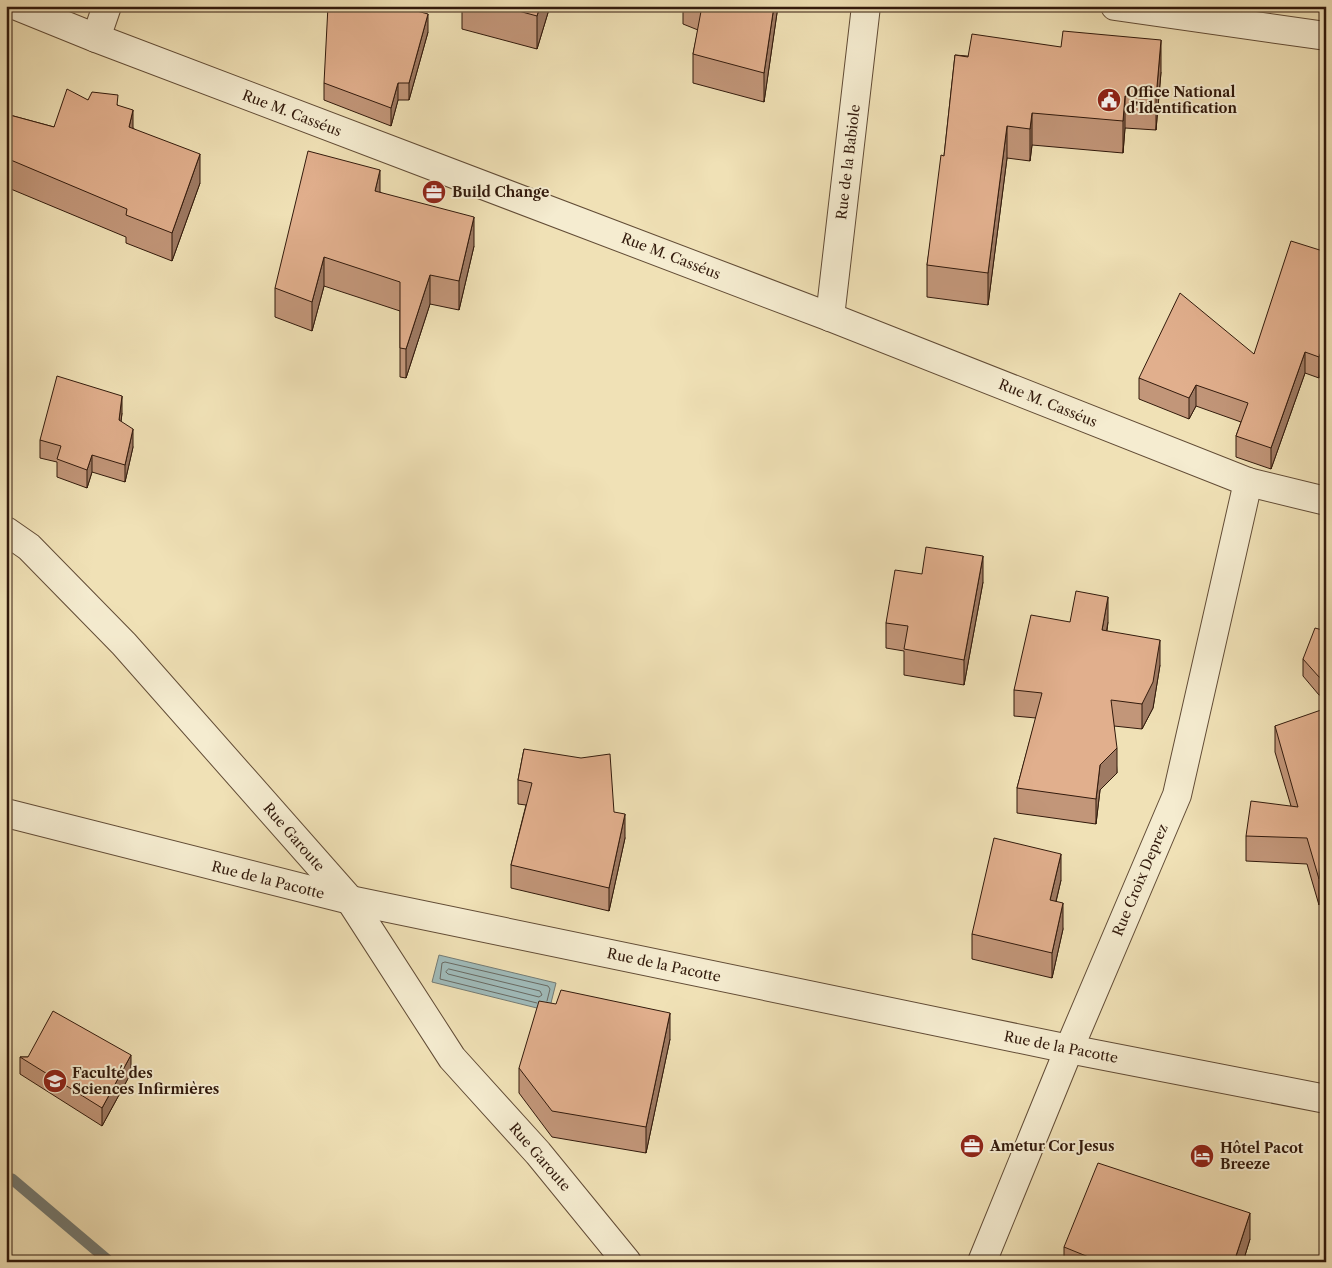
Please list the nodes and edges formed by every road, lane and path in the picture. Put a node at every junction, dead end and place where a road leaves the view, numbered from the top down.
1 (17, 6) edge
2 (107, 6) edge
3 (866, 6) edge
4 (1115, 6) edge
5 (1326, 36) edge
6 (96, 38) junction
7 (830, 317) junction
8 (1248, 482) junction
9 (1326, 501) edge
10 (6, 531) edge
11 (6, 813) edge
12 (350, 900) junction
13 (1068, 1049) junction
14 (1326, 1099) edge
15 (627, 1262) edge
16 (982, 1262) edge

1 - 6 street, Rue M. Casséus
2 - 6 street
3 - 7 street, Rue de la Babiole
4 - 5 street
6 - 7 street, Rue M. Casséus
7 - 8 street, Rue M. Casséus
8 - 9 street, Rue M. Casséus
8 - 13 street, Rue Croix Deprez
10 - 12 street, Rue Garoute
11 - 12 street, Rue de la Pacotte
12 - 13 street, Rue de la Pacotte
12 - 15 street, Rue Garoute
13 - 14 street, Rue de la Pacotte
13 - 16 street, Rue Croix Deprez

